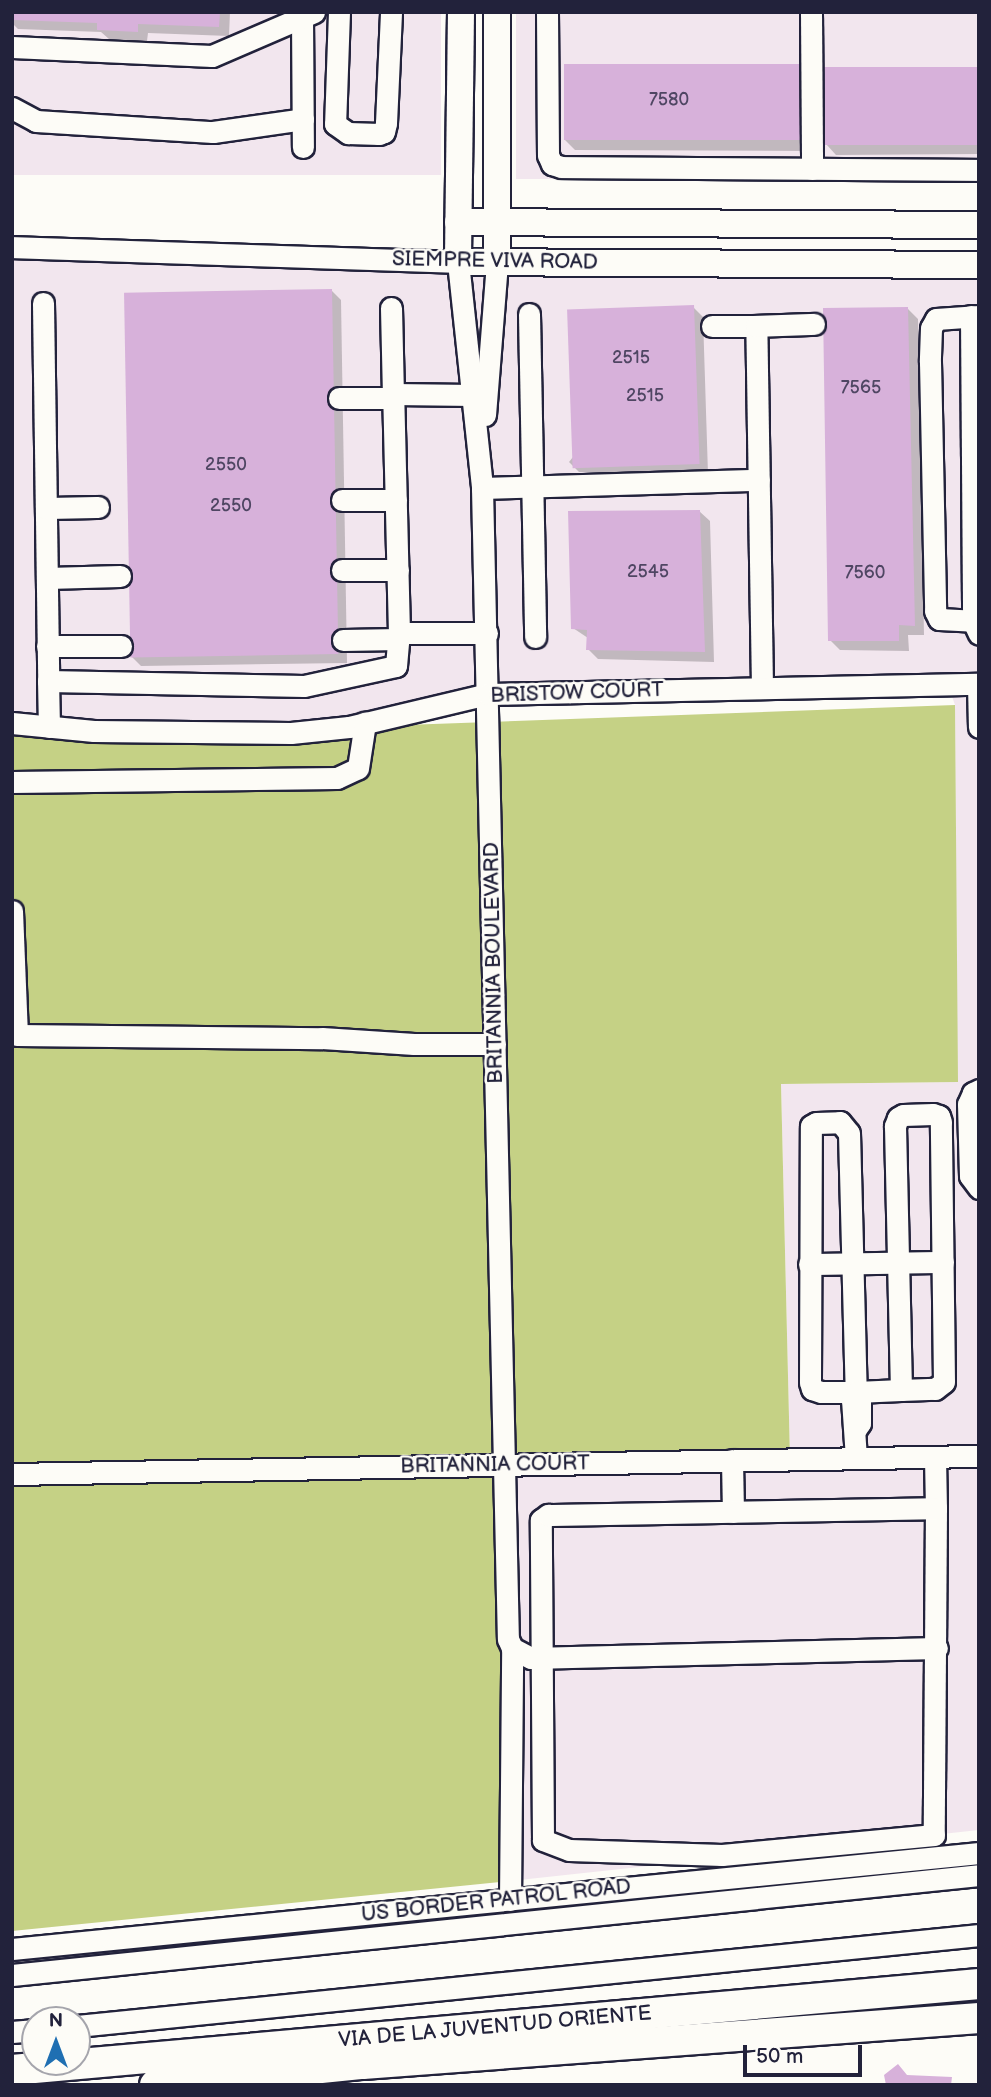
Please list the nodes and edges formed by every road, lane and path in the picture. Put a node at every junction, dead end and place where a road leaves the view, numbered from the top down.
1 (338, 12) edge
2 (391, 12) edge
3 (461, 12) edge
4 (497, 12) edge
5 (547, 12) edge
6 (811, 12) edge
7 (308, 15) edge
8 (12, 47) edge
9 (12, 108) edge
10 (303, 119) junction
11 (303, 146) dead end
12 (811, 169) junction
13 (979, 170) edge
14 (458, 222) junction
15 (497, 222) junction
16 (979, 225) edge
17 (12, 247) edge
18 (458, 262) junction
19 (497, 262) junction
20 (979, 265) edge
21 (43, 303) dead end
22 (391, 308) dead end
23 (529, 314) dead end
24 (975, 316) edge
25 (814, 324) dead end
26 (712, 326) dead end
27 (756, 326) junction
28 (474, 395) junction
29 (393, 396) junction
30 (339, 398) dead end
31 (481, 463) junction
32 (758, 480) junction
33 (532, 486) junction
34 (482, 488) junction
35 (342, 500) dead end
36 (396, 500) junction
37 (98, 507) dead end
38 (46, 508) junction
39 (342, 570) dead end
40 (397, 570) junction
41 (120, 576) dead end
42 (47, 578) junction
43 (976, 627) edge
44 (487, 633) junction
45 (399, 636) junction
46 (535, 638) dead end
47 (343, 640) dead end
48 (47, 646) junction
49 (121, 646) dead end
50 (48, 681) junction
51 (979, 684) edge
52 (762, 688) junction
53 (488, 694) junction
54 (12, 723) edge
55 (365, 723) junction
56 (48, 727) junction
57 (979, 727) edge
58 (12, 782) edge
59 (12, 911) edge
60 (495, 1044) junction
61 (979, 1090) edge
62 (979, 1188) edge
63 (943, 1262) junction
64 (898, 1263) junction
65 (853, 1264) junction
66 (809, 1265) junction
67 (901, 1391) junction
68 (856, 1392) junction
69 (979, 1456) edge
70 (934, 1457) junction
71 (856, 1458) junction
72 (732, 1461) junction
73 (504, 1464) junction
74 (12, 1474) edge
75 (936, 1508) junction
76 (733, 1512) junction
77 (512, 1648) junction
78 (937, 1648) junction
79 (541, 1658) junction
80 (979, 1853) edge
81 (979, 1875) edge
82 (510, 1900) junction
83 (979, 1935) edge
84 (12, 1949) edge
85 (12, 1975) edge
86 (979, 1984) edge
87 (979, 2018) edge
88 (91, 2024) edge
89 (351, 2063) edge
90 (12, 2070) edge
91 (155, 2085) edge

1 - 2 street
3 - 14 main road, BRITANNIA BOULEVARD
4 - 15 main road, BRITANNIA BOULEVARD
5 - 12 street
6 - 12 street
7 - 8 street
7 - 10 street
9 - 10 street
10 - 11 street
12 - 13 street
14 - 15 main road, SIEMPRE VIVA ROAD
14 - 18 main road, BRITANNIA BOULEVARD
15 - 16 main road, SIEMPRE VIVA ROAD
15 - 19 main road, BRITANNIA BOULEVARD
17 - 18 street, SIEMPRE VIVA ROAD
18 - 19 main road, SIEMPRE VIVA ROAD
18 - 28 street, BRITANNIA BOULEVARD
19 - 20 main road, SIEMPRE VIVA ROAD
19 - 31 street, BRITANNIA BOULEVARD
21 - 38 street
22 - 29 street
23 - 33 street
24 - 43 street
24 - 43 street
25 - 27 street
26 - 27 street
27 - 32 street
28 - 29 street
28 - 31 street, BRITANNIA BOULEVARD
29 - 30 street
29 - 36 street
31 - 34 street, BRITANNIA BOULEVARD
32 - 33 street
32 - 52 street
33 - 34 street
33 - 46 street
34 - 44 street, BRITANNIA BOULEVARD
35 - 36 street
36 - 40 street
37 - 38 street
38 - 42 street
39 - 40 street
40 - 45 street
41 - 42 street
42 - 48 street
44 - 45 street
44 - 53 street, BRITANNIA BOULEVARD
45 - 47 street
45 - 50 street
48 - 49 street
48 - 50 street
50 - 56 street
51 - 52 street, BRISTOW COURT
51 - 57 street
52 - 53 street, BRISTOW COURT
53 - 55 street, BRISTOW COURT
53 - 60 street, BRITANNIA BOULEVARD
54 - 56 street, BRISTOW COURT
55 - 56 street, BRISTOW COURT
55 - 58 street
59 - 60 street
60 - 73 street, BRITANNIA BOULEVARD
61 - 62 street
63 - 64 street
63 - 64 street
63 - 67 street
64 - 65 street
64 - 67 street
65 - 66 street
65 - 66 street
65 - 68 street
66 - 68 street
67 - 68 street
68 - 71 street
69 - 70 street, BRITANNIA COURT
70 - 71 street, BRITANNIA COURT
70 - 75 street
71 - 72 street, BRITANNIA COURT
72 - 73 street, BRITANNIA COURT
72 - 76 street
73 - 74 street, BRITANNIA COURT
73 - 77 street, BRITANNIA BOULEVARD
75 - 76 street
75 - 78 street
76 - 79 street
77 - 79 street
77 - 82 street, BRITANNIA BOULEVARD
78 - 79 street
78 - 79 street
80 - 82 street, US BORDER PATROL ROAD
81 - 85 street
82 - 84 street, US BORDER PATROL ROAD
83 - 88 street
86 - 89 highway, VIA DE LA JUVENTUD ORIENTE
87 - 89 highway, VIA DE LA JUVENTUD ORIENTE
89 - 90 highway, VIA DE LA JUVENTUD ORIENTE
89 - 91 highway, VIA DE LA JUVENTUD ORIENTE

